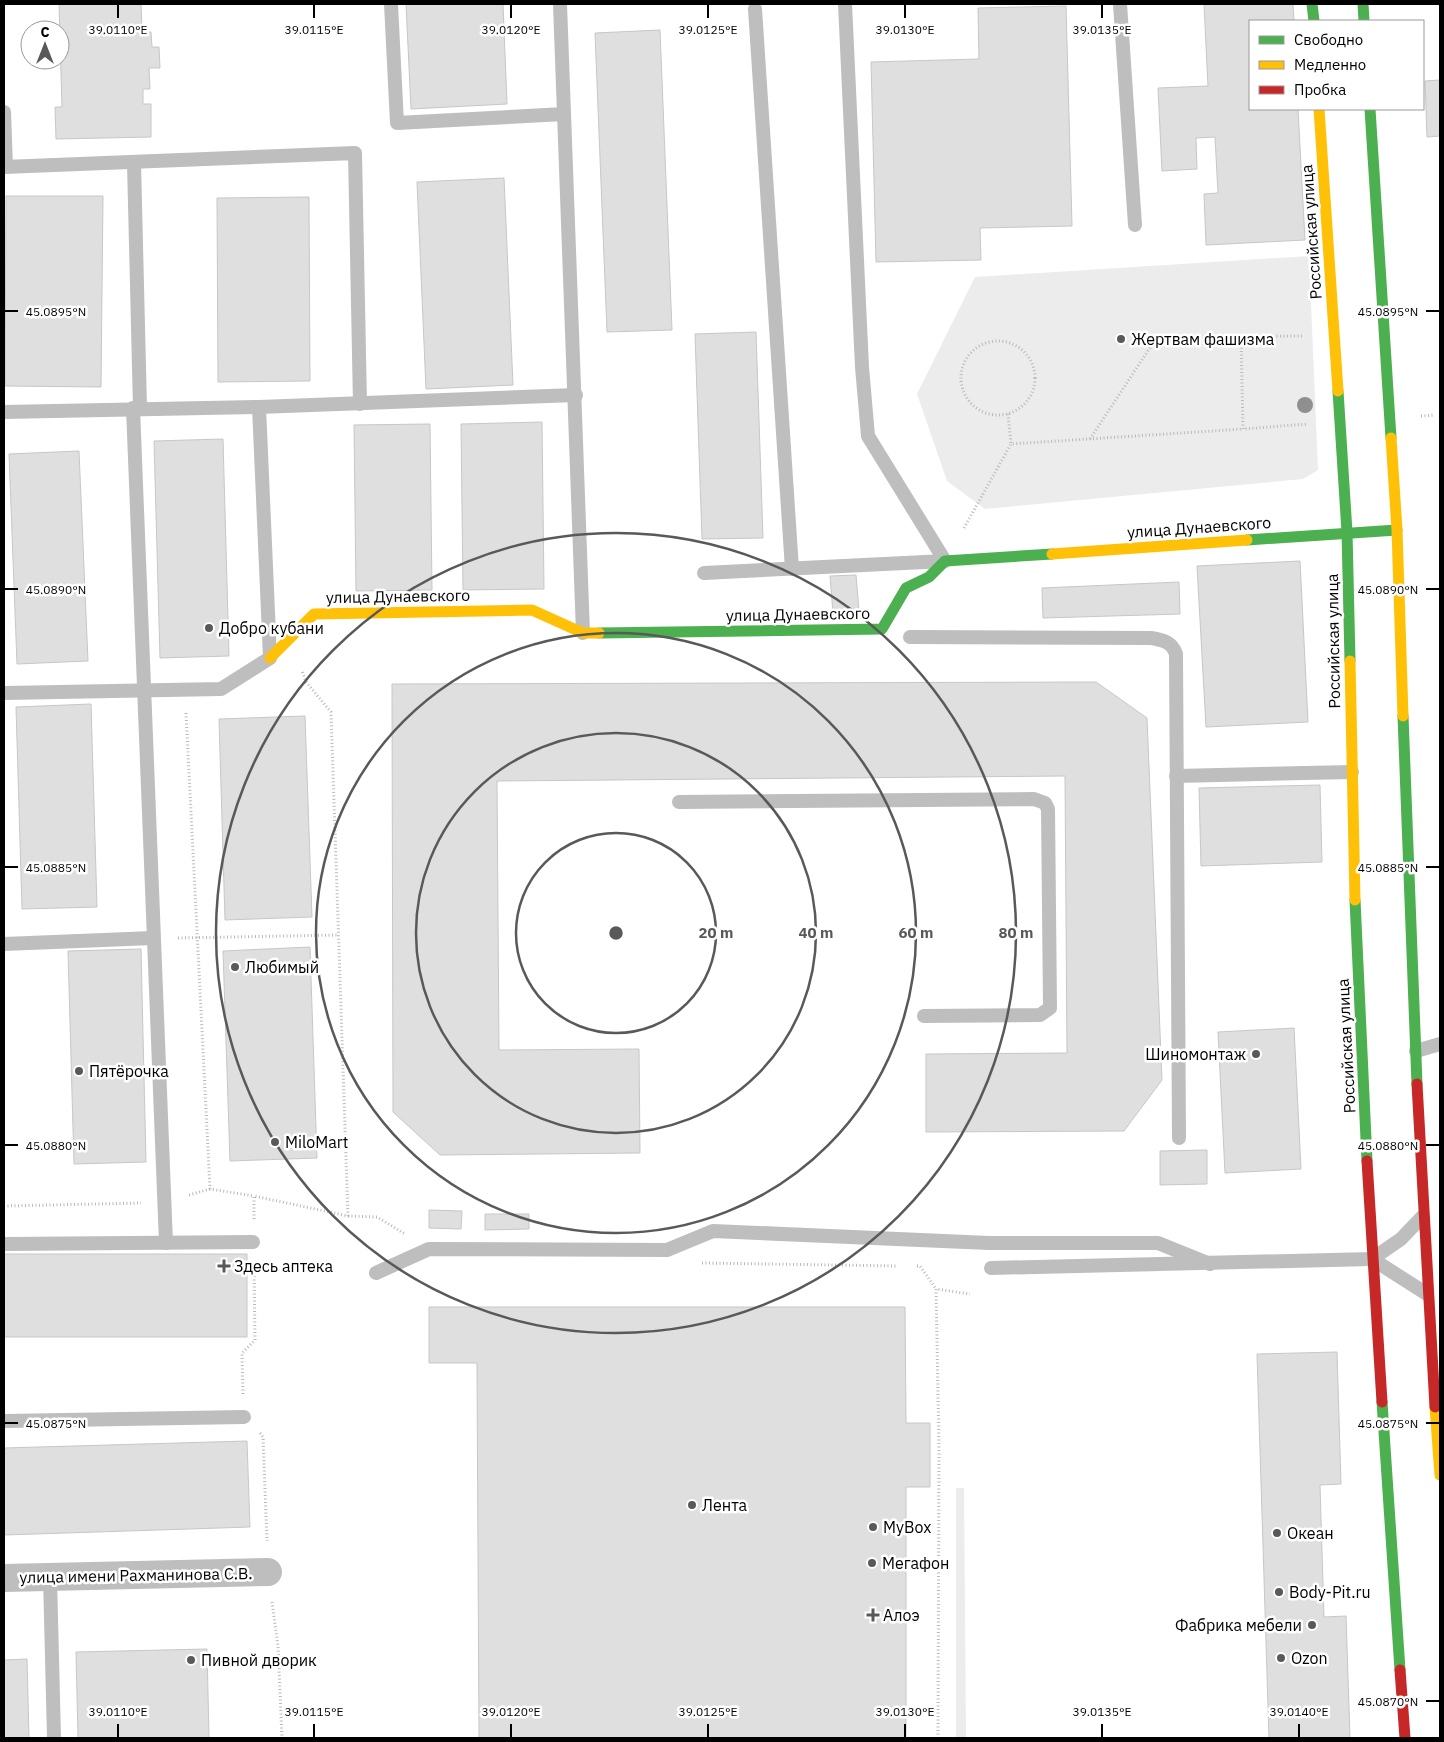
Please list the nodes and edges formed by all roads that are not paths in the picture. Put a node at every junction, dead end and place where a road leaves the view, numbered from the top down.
1 (391, 4) edge
2 (560, 4) edge
3 (845, 4) edge
4 (1120, 4) edge
5 (1312, 4) edge
6 (1363, 4) edge
7 (755, 9) dead end
8 (1314, 20) edge
9 (1364, 20) edge
10 (1320, 110) edge
11 (1370, 110) edge
12 (4, 112) edge
13 (564, 114) junction
14 (134, 163) junction
15 (5, 167) edge
16 (1135, 224) dead end
17 (576, 395) junction
18 (360, 404) junction
19 (259, 407) junction
20 (137, 408) junction
21 (4, 412) edge
22 (1397, 530) junction
23 (1347, 532) junction
24 (945, 562) junction
25 (792, 569) junction
26 (704, 573) dead end
27 (584, 633) junction
28 (910, 637) dead end
29 (270, 658) junction
30 (143, 690) junction
31 (4, 693) edge
32 (1352, 772) junction
33 (1176, 776) junction
34 (679, 802) dead end
35 (152, 938) junction
36 (4, 944) edge
37 (924, 1016) dead end
38 (1440, 1044) edge
39 (1416, 1051) junction
40 (1179, 1138) dead end
41 (1424, 1215) junction
42 (253, 1242) road end
43 (166, 1243) junction
44 (4, 1244) edge
45 (1372, 1259) junction
46 (1210, 1264) junction
47 (991, 1268) dead end
48 (376, 1273) dead end
49 (1427, 1294) junction
50 (244, 1417) road end
51 (4, 1421) edge
52 (1440, 1475) edge
53 (268, 1572) road end
54 (50, 1577) junction
55 (4, 1578) edge
56 (54, 1738) edge
57 (1405, 1738) edge

1 - 13 lane
2 - 13 lane
3 - 24 lane
4 - 16 lane
5 - 8 main road
6 - 9 main road
7 - 25 lane
10 - 23 main road, Российская улица
11 - 22 main road
12 - 15 lane
13 - 17 lane
14 - 15 lane
14 - 18 lane
14 - 20 lane
17 - 18 lane
17 - 27 lane
18 - 19 lane
19 - 20 lane
19 - 29 lane
20 - 21 lane
20 - 30 lane
22 - 23 main road
22 - 39 main road
23 - 24 main road, улица Дунаевского
23 - 32 main road, Российская улица
24 - 25 lane
24 - 27 main road, улица Дунаевского
25 - 26 lane
27 - 29 main road, улица Дунаевского
28 - 33 lane
29 - 30 lane
30 - 31 lane
30 - 35 lane
32 - 33 lane
32 - 45 main road, Российская улица
33 - 40 lane
34 - 37 lane
35 - 36 lane
35 - 43 lane
38 - 39 lane
39 - 41 main road
41 - 45 lane
41 - 49 main road
42 - 43 lane
43 - 44 lane
45 - 46 lane
45 - 49 lane
45 - 57 main road, Российская улица
46 - 47 lane
46 - 48 lane
49 - 52 main road
50 - 51 lane
53 - 54 street, улица имени Рахманинова С.В.
54 - 55 street, улица имени Рахманинова С.В.
54 - 56 lane

